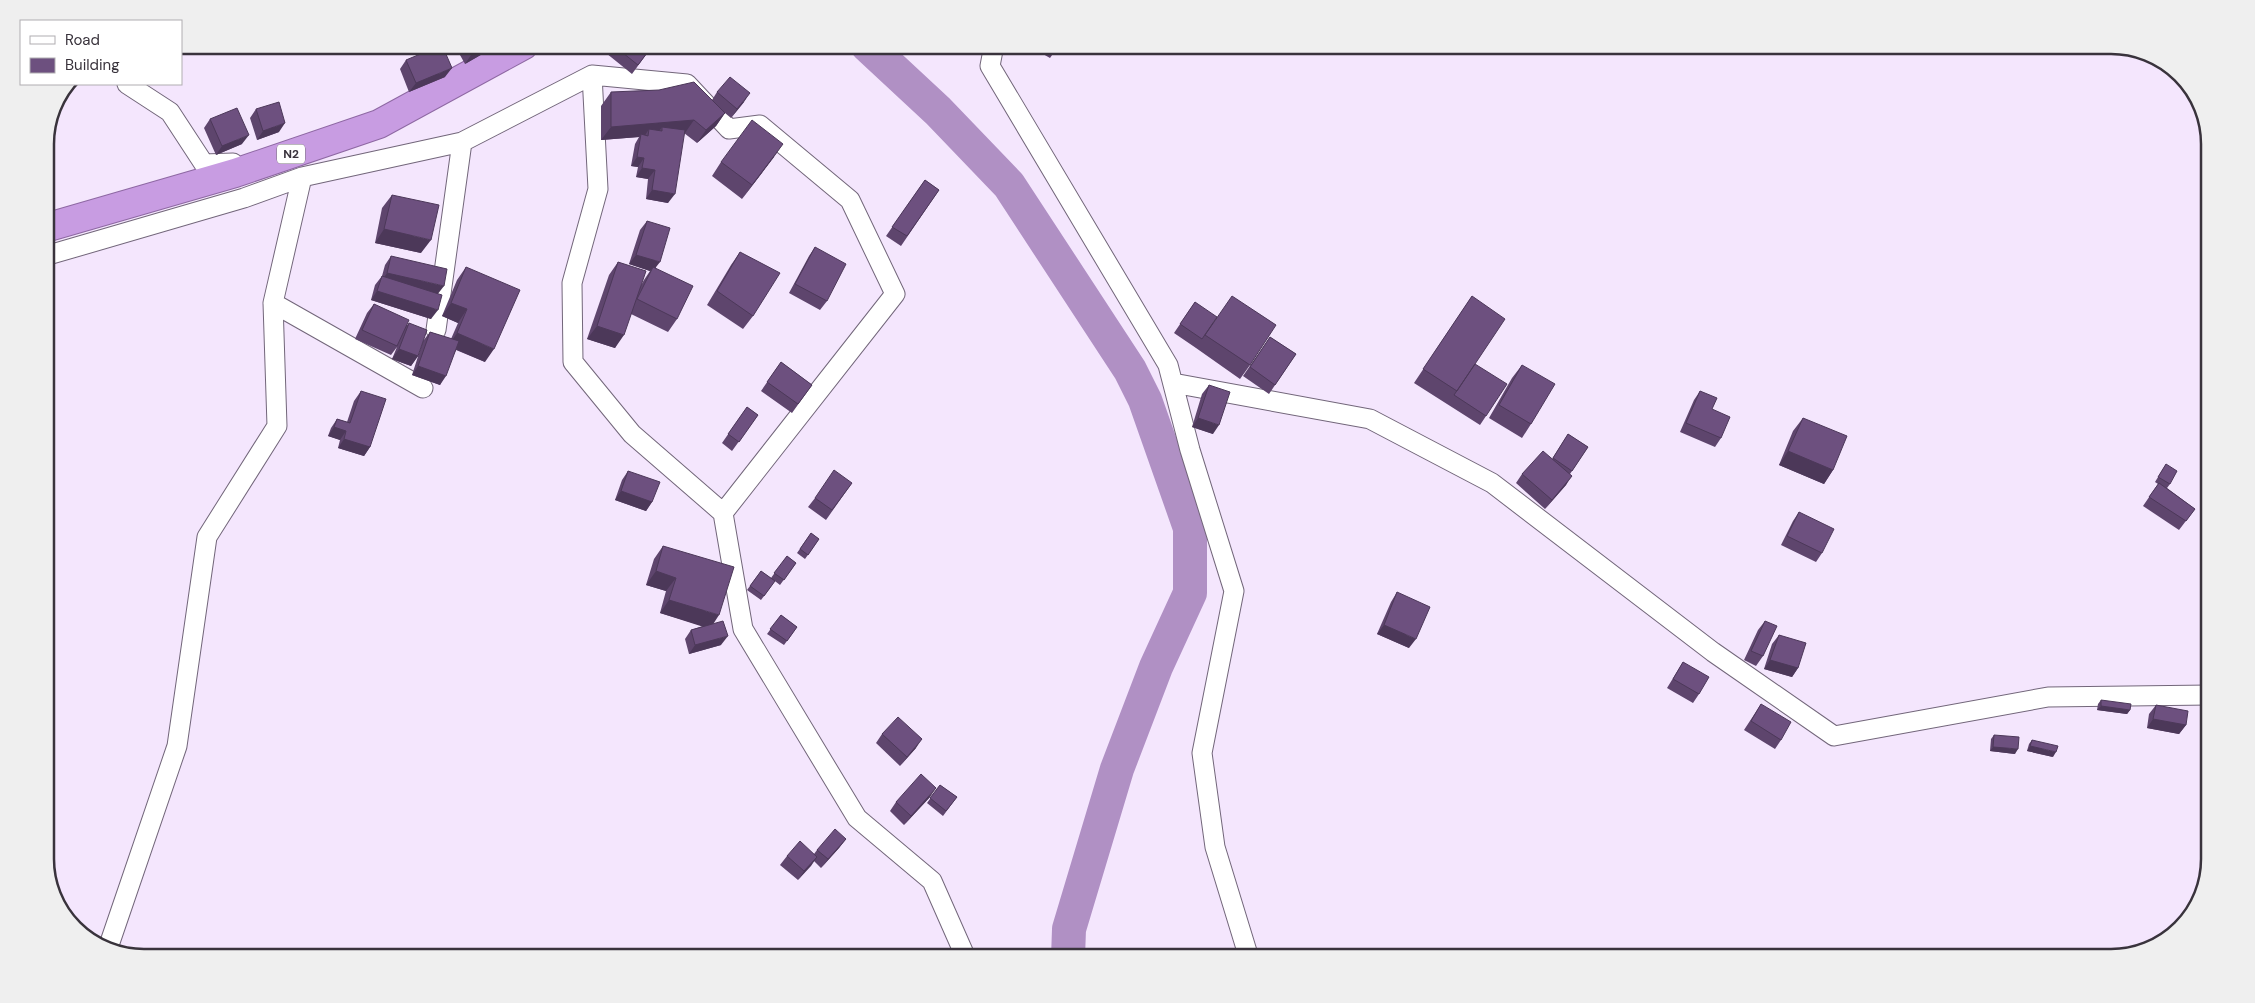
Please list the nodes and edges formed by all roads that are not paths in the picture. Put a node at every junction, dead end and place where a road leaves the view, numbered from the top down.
1 (507, 54) edge
2 (992, 54) edge
3 (592, 75) junction
4 (129, 85) edge
5 (462, 142) junction
6 (302, 177) junction
7 (240, 185) junction
8 (54, 226) edge
9 (54, 253) edge
10 (273, 303) junction
11 (436, 330) dead end
12 (1173, 383) junction
13 (423, 388) dead end
14 (723, 513) junction
15 (2201, 696) edge
16 (110, 942) edge
17 (962, 949) edge
18 (1246, 949) edge

1 - 7 highway, N2
2 - 12 street
3 - 5 street
3 - 14 street
3 - 14 street
4 - 7 street
5 - 6 street
5 - 11 street
6 - 7 street
6 - 10 street
7 - 8 highway, N2
7 - 9 street
10 - 13 street
10 - 16 street
12 - 15 street
12 - 18 street
14 - 17 street

